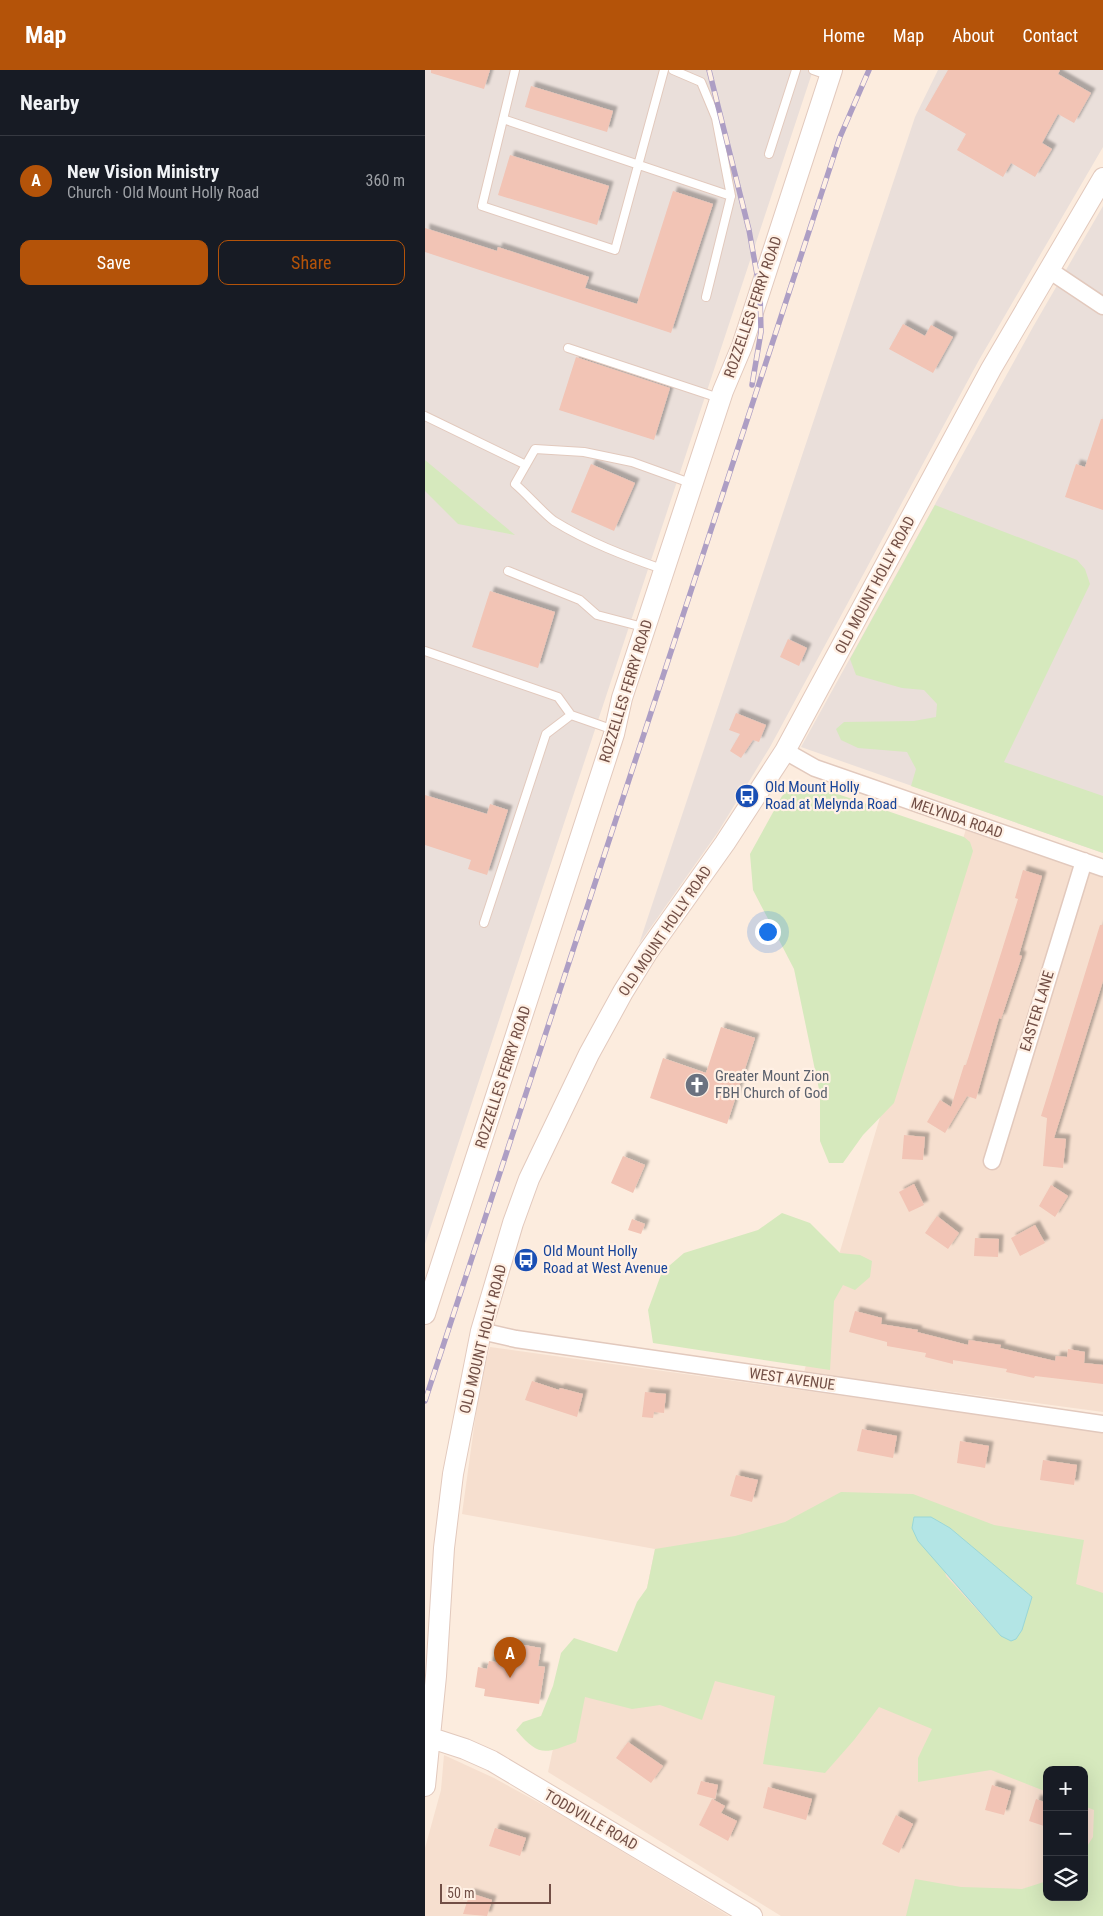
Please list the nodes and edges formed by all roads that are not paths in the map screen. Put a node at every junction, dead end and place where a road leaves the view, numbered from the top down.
1 (515, 70) edge
2 (664, 70) edge
3 (673, 70) edge
4 (797, 70) edge
5 (825, 72) edge
6 (503, 119) junction
7 (769, 154) dead end
8 (639, 163) junction
9 (1103, 178) edge
10 (731, 196) junction
11 (1049, 270) junction
12 (706, 297) dead end
13 (1103, 306) edge
14 (569, 348) dead end
15 (721, 399) junction
16 (425, 416) edge
17 (526, 465) junction
18 (693, 484) junction
19 (664, 570) junction
20 (509, 571) dead end
21 (645, 628) junction
22 (425, 651) edge
23 (571, 715) junction
24 (615, 731) junction
25 (785, 752) junction
26 (1084, 861) junction
27 (1103, 868) edge
28 (484, 923) dead end
29 (992, 1161) dead end
30 (425, 1314) edge
31 (481, 1331) junction
32 (1103, 1424) edge
33 (428, 1737) edge
34 (425, 1786) edge
35 (752, 1916) edge

1 - 6 lane
2 - 8 lane
3 - 10 lane
4 - 7 lane
5 - 15 street, ROZZELLES FERRY ROAD
6 - 8 lane
6 - 8 lane
8 - 10 lane
9 - 11 street, OLD MOUNT HOLLY ROAD
10 - 12 lane
11 - 13 street
11 - 25 street, OLD MOUNT HOLLY ROAD
14 - 15 lane
15 - 18 street, ROZZELLES FERRY ROAD
16 - 17 lane
17 - 18 lane
17 - 19 lane
18 - 19 street, ROZZELLES FERRY ROAD
19 - 21 street, ROZZELLES FERRY ROAD
20 - 21 lane
21 - 24 street, ROZZELLES FERRY ROAD
22 - 23 lane
23 - 24 lane
23 - 28 lane
24 - 30 street, ROZZELLES FERRY ROAD
25 - 26 street, MELYNDA ROAD
25 - 31 street, OLD MOUNT HOLLY ROAD
26 - 27 street, MELYNDA ROAD
26 - 29 street, EASTER LANE
31 - 32 street, WEST AVENUE
31 - 33 street, OLD MOUNT HOLLY ROAD
33 - 34 street, OLD MOUNT HOLLY ROAD
33 - 35 street, TODDVILLE ROAD

